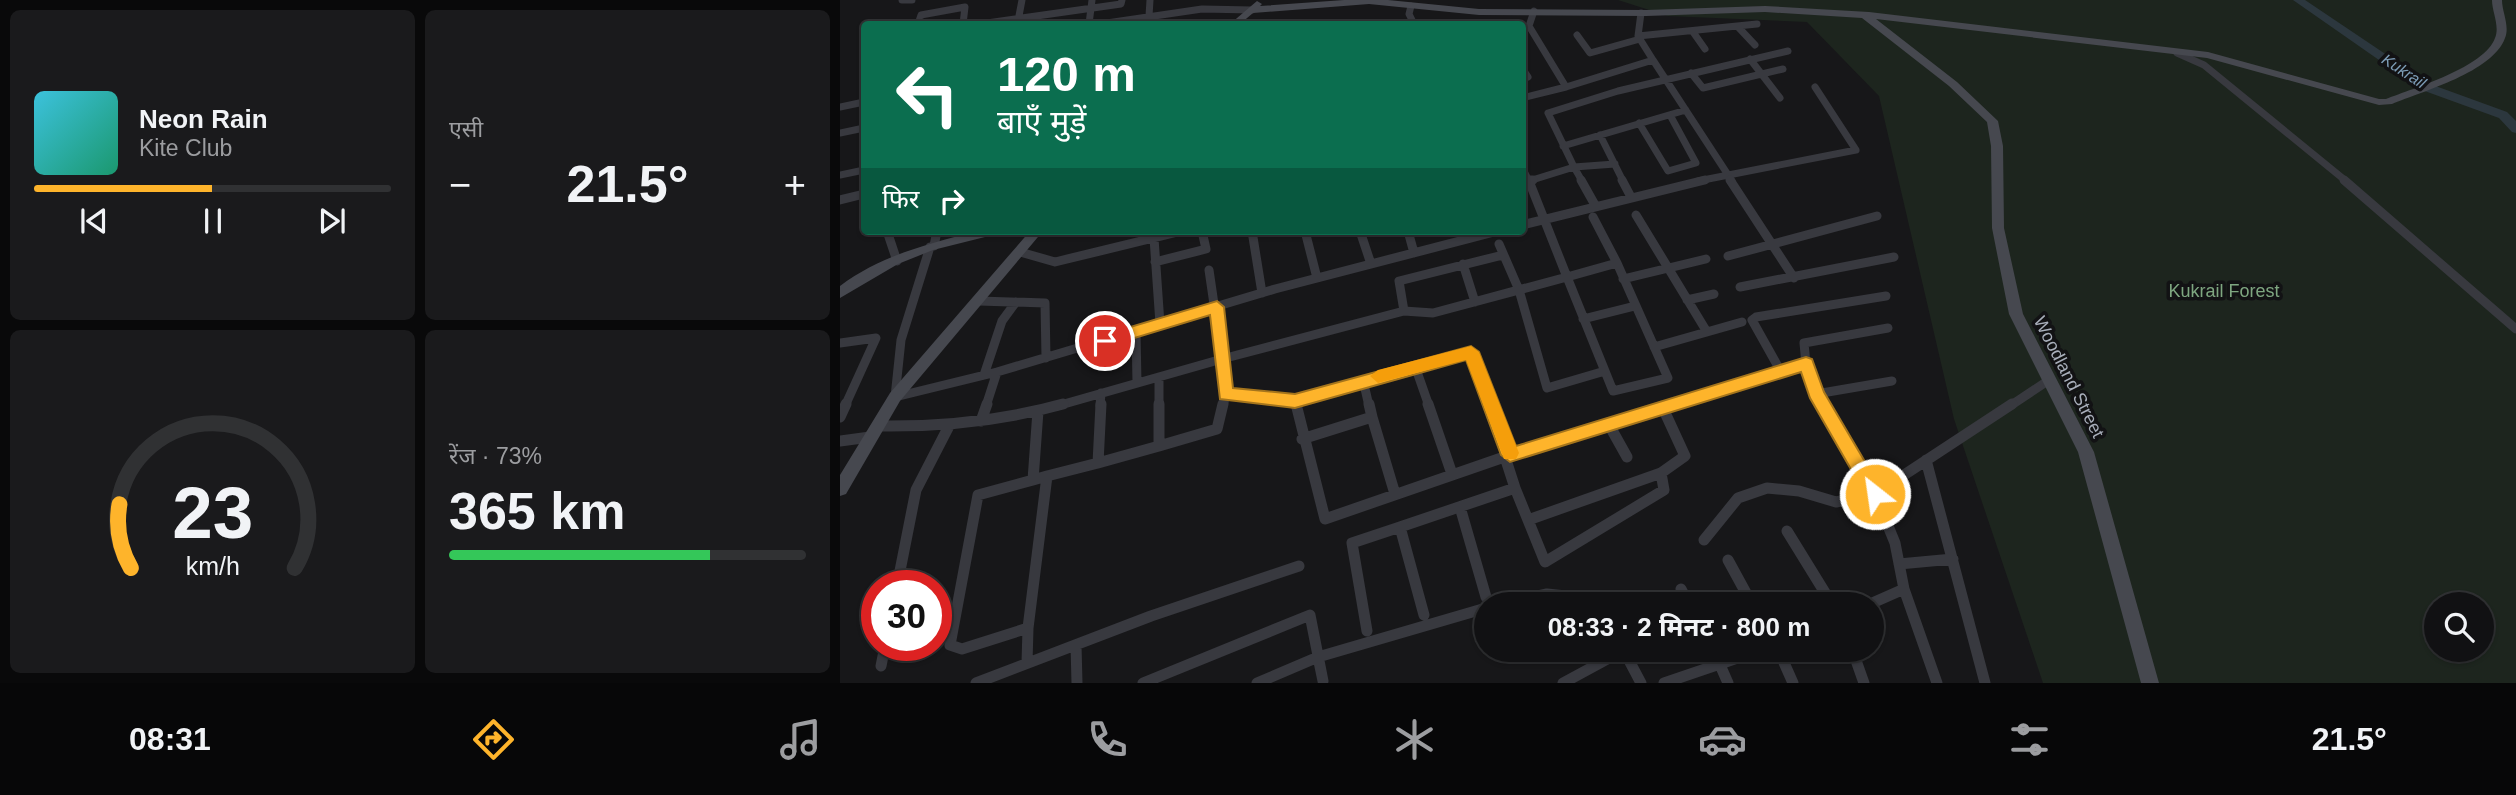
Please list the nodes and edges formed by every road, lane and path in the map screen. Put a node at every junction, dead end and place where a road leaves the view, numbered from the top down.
1 (902, 0) edge
2 (912, 0) edge
3 (1022, 0) edge
4 (1092, 0) edge
5 (1122, 0) edge
6 (1150, 0) edge
7 (1262, 0) edge
8 (2497, 0) edge
9 (1411, 6) junction
10 (1091, 9) junction
11 (1252, 9) junction
12 (1534, 11) junction
13 (1641, 13) junction
14 (1866, 15) junction
15 (1149, 16) junction
16 (919, 21) edge
17 (963, 21) edge
18 (1018, 21) edge
19 (1089, 21) edge
20 (1118, 21) edge
21 (1238, 21) edge
22 (1412, 21) edge
23 (1757, 24) dead end
24 (1526, 26) edge
25 (1739, 28) junction
26 (1693, 32) junction
27 (1577, 36) dead end
28 (1639, 38) junction
29 (1755, 45) dead end
30 (1706, 49) dead end
31 (1788, 51) dead end
32 (2177, 53) junction
33 (1653, 60) junction
34 (1749, 60) junction
35 (1783, 69) dead end
36 (1691, 73) junction
37 (1526, 74) edge
38 (1761, 74) junction
39 (1528, 77) dead end
40 (1666, 79) junction
41 (1566, 87) junction
42 (1815, 87) dead end
43 (1526, 96) edge
44 (1780, 99) dead end
45 (861, 103) edge
46 (840, 107) edge
47 (1686, 110) junction
48 (1670, 115) junction
49 (1639, 123) junction
50 (861, 129) edge
51 (840, 133) edge
52 (1600, 135) junction
53 (1563, 146) junction
54 (1615, 164) junction
55 (1574, 167) junction
56 (861, 171) edge
57 (1728, 174) junction
58 (840, 175) edge
59 (1526, 175) edge
60 (1529, 181) junction
61 (861, 195) edge
62 (1631, 197) junction
63 (840, 200) edge
64 (1595, 205) junction
65 (1636, 215) dead end
66 (1877, 216) dead end
67 (1593, 217) dead end
68 (1546, 219) junction
69 (1526, 224) edge
70 (888, 235) edge
71 (936, 235) edge
72 (977, 235) edge
73 (1034, 235) edge
74 (1166, 235) edge
75 (1203, 235) edge
76 (1253, 235) edge
77 (1307, 235) edge
78 (1361, 235) edge
79 (1409, 235) edge
80 (1457, 235) edge
81 (1484, 235) edge
82 (1154, 238) junction
83 (1460, 242) junction
84 (1500, 244) dead end
85 (1774, 244) junction
86 (932, 246) junction
87 (1020, 252) junction
88 (1414, 253) junction
89 (1503, 255) junction
90 (1728, 256) dead end
91 (1894, 257) dead end
92 (1706, 259) dead end
93 (897, 261) junction
94 (1155, 262) junction
95 (1617, 263) junction
96 (1371, 264) junction
97 (1463, 264) junction
98 (1668, 268) junction
99 (1209, 270) dead end
100 (1565, 277) junction
101 (1317, 278) junction
102 (1794, 278) junction
103 (1623, 279) junction
104 (1740, 287) dead end
105 (1519, 290) junction
106 (840, 293) edge
107 (1262, 293) junction
108 (1714, 294) dead end
109 (1886, 296) dead end
110 (1687, 300) junction
111 (979, 301) junction
112 (1016, 302) junction
113 (1475, 302) junction
114 (1635, 306) junction
115 (1217, 307) junction
116 (1404, 311) junction
117 (1583, 319) junction
118 (1742, 321) dead end
119 (1160, 324) junction
120 (1888, 328) dead end
121 (2516, 329) edge
122 (1136, 332) junction
123 (1707, 332) junction
124 (840, 344) edge
125 (1654, 347) junction
126 (1046, 358) junction
127 (1222, 359) junction
128 (1806, 364) junction
129 (1415, 366) junction
130 (1780, 370) junction
131 (997, 372) junction
132 (1605, 372) junction
133 (984, 375) junction
134 (1159, 377) junction
135 (1363, 380) junction
136 (2049, 380) junction
137 (1892, 381) dead end
138 (1137, 383) junction
139 (1101, 393) junction
140 (1226, 394) junction
141 (1816, 394) junction
142 (895, 397) junction
143 (1295, 401) junction
144 (1662, 406) junction
145 (1038, 411) junction
146 (840, 417) edge
147 (1372, 417) junction
148 (981, 421) junction
149 (1608, 423) junction
150 (950, 426) junction
151 (874, 431) junction
152 (1302, 439) junction
153 (840, 442) edge
154 (1159, 446) junction
155 (1507, 456) junction
156 (1627, 457) dead end
157 (1926, 460) junction
158 (1098, 463) junction
159 (1661, 473) junction
160 (1452, 474) junction
161 (1047, 476) junction
162 (1033, 480) junction
163 (1515, 488) junction
164 (840, 489) edge
165 (1395, 494) junction
166 (1875, 494) junction
167 (1460, 507) junction
168 (1528, 520) junction
169 (1400, 527) junction
170 (1787, 531) dead end
171 (1704, 540) dead end
172 (1952, 559) junction
173 (1728, 560) dead end
174 (1899, 564) junction
175 (1299, 566) dead end
176 (900, 570) edge
177 (1681, 589) dead end
178 (1904, 589) junction
179 (1483, 592) edge
180 (1683, 592) edge
181 (1745, 592) edge
182 (1825, 592) edge
183 (1884, 598) edge
184 (1474, 606) edge
185 (1424, 615) dead end
186 (1028, 628) junction
187 (1367, 631) dead end
188 (1076, 645) junction
189 (1318, 657) junction
190 (882, 661) edge
191 (1602, 662) edge
192 (1630, 662) edge
193 (1727, 662) edge
194 (1784, 662) edge
195 (1857, 662) edge
196 (1027, 663) junction
197 (1721, 664) junction
198 (881, 666) dead end
199 (976, 683) edge
200 (1077, 683) edge
201 (1143, 683) edge
202 (1257, 683) edge
203 (1323, 683) edge
204 (1563, 683) edge
205 (1641, 683) edge
206 (1664, 683) edge
207 (1728, 683) edge
208 (1793, 683) edge
209 (1864, 683) edge
210 (1937, 683) edge
211 (1983, 683) edge
212 (2150, 683) edge

1 - 2 street
3 - 18 street
4 - 10 street
5 - 10 street
6 - 15 street
7 - 11 street
8 - 32 street
9 - 11 street
9 - 12 street
9 - 22 street
10 - 18 street
10 - 19 street
11 - 15 street
11 - 21 street
12 - 13 street
12 - 24 street
13 - 14 street
13 - 28 street
14 - 32 street
14 - 136 street, Woodland Street
15 - 20 street
16 - 17 street
23 - 25 street
24 - 41 street
25 - 26 street
25 - 29 street
26 - 28 street
26 - 30 street
27 - 28 street
28 - 33 street
31 - 34 street
32 - 121 street
33 - 40 street
33 - 41 street
34 - 36 street
34 - 38 street
35 - 38 street
36 - 38 street
36 - 40 street
37 - 39 street
38 - 44 street
40 - 47 street
40 - 53 street
41 - 43 street
42 - 57 street
45 - 46 street
47 - 48 street
47 - 57 street
48 - 49 street
48 - 49 street
49 - 52 street
50 - 51 street
52 - 53 street
52 - 54 street
53 - 55 street
54 - 55 street
54 - 62 street
55 - 60 street
55 - 64 street
56 - 58 street
57 - 62 street
57 - 85 street
59 - 60 street
60 - 68 street
61 - 63 street
62 - 64 street
64 - 68 street
65 - 98 street
66 - 85 street
67 - 95 street
68 - 69 street
68 - 100 street
70 - 93 street
71 - 86 street
72 - 86 street
73 - 87 street
74 - 82 street
75 - 94 street
76 - 107 street
77 - 101 street
78 - 96 street
79 - 88 street
80 - 83 street
81 - 83 street
82 - 87 street
82 - 94 street
83 - 88 street
84 - 89 street
85 - 90 street
85 - 102 street
86 - 93 street
86 - 142 street
87 - 111 street
88 - 96 street
89 - 97 street
89 - 105 street
91 - 102 street
92 - 98 street
93 - 106 street
94 - 119 street
95 - 100 street
95 - 103 street
96 - 101 street
97 - 113 street
97 - 116 street
98 - 103 street
98 - 110 street
99 - 115 street
100 - 105 street
100 - 117 street
101 - 107 street
102 - 104 street
103 - 114 street
105 - 113 street
105 - 132 street
107 - 115 street
108 - 110 street
109 - 130 street
110 - 123 street
111 - 112 street
111 - 142 street
112 - 126 street
112 - 133 street
113 - 116 street
114 - 117 street
114 - 125 street
115 - 119 street
115 - 127 street
116 - 127 street
117 - 132 street
118 - 123 street
119 - 122 street
120 - 128 street
122 - 126 street
122 - 138 street
123 - 125 street
124 - 146 street
125 - 132 street
126 - 131 street
127 - 134 street
127 - 140 street
128 - 130 street
128 - 141 street
129 - 135 street
129 - 155 street
129 - 160 street
130 - 144 street
131 - 133 street
131 - 148 street
133 - 142 street
134 - 138 street
134 - 154 street
135 - 143 street
135 - 147 street
136 - 157 street
136 - 212 street, Woodland Street
137 - 141 street
138 - 139 street
139 - 145 street
139 - 158 street
140 - 143 street
140 - 154 street
141 - 166 street
142 - 151 street
143 - 152 street
144 - 149 street
144 - 159 street
145 - 148 street
145 - 162 street
147 - 152 street
147 - 165 street
148 - 150 street
149 - 155 street
149 - 156 street
150 - 151 street
150 - 176 street
151 - 153 street
151 - 164 street
152 - 165 street
154 - 158 street
155 - 160 street
155 - 163 street
157 - 166 street
157 - 172 street
158 - 161 street
159 - 168 street
159 - 168 street
160 - 165 street
161 - 162 street
161 - 186 street
162 - 186 street
163 - 167 street
163 - 168 street
166 - 171 street
166 - 174 street
167 - 169 street
167 - 179 street
169 - 185 street
169 - 187 street
170 - 182 street
172 - 174 street
172 - 211 street
173 - 181 street
174 - 178 street
175 - 188 street
177 - 180 street
178 - 183 street
178 - 210 street
184 - 189 street
186 - 196 street
188 - 196 street
188 - 200 street
189 - 201 street
189 - 202 street
189 - 203 street
190 - 198 street
191 - 204 street
192 - 205 street
193 - 197 street
194 - 208 street
195 - 209 street
196 - 199 street
197 - 206 street
197 - 207 street

